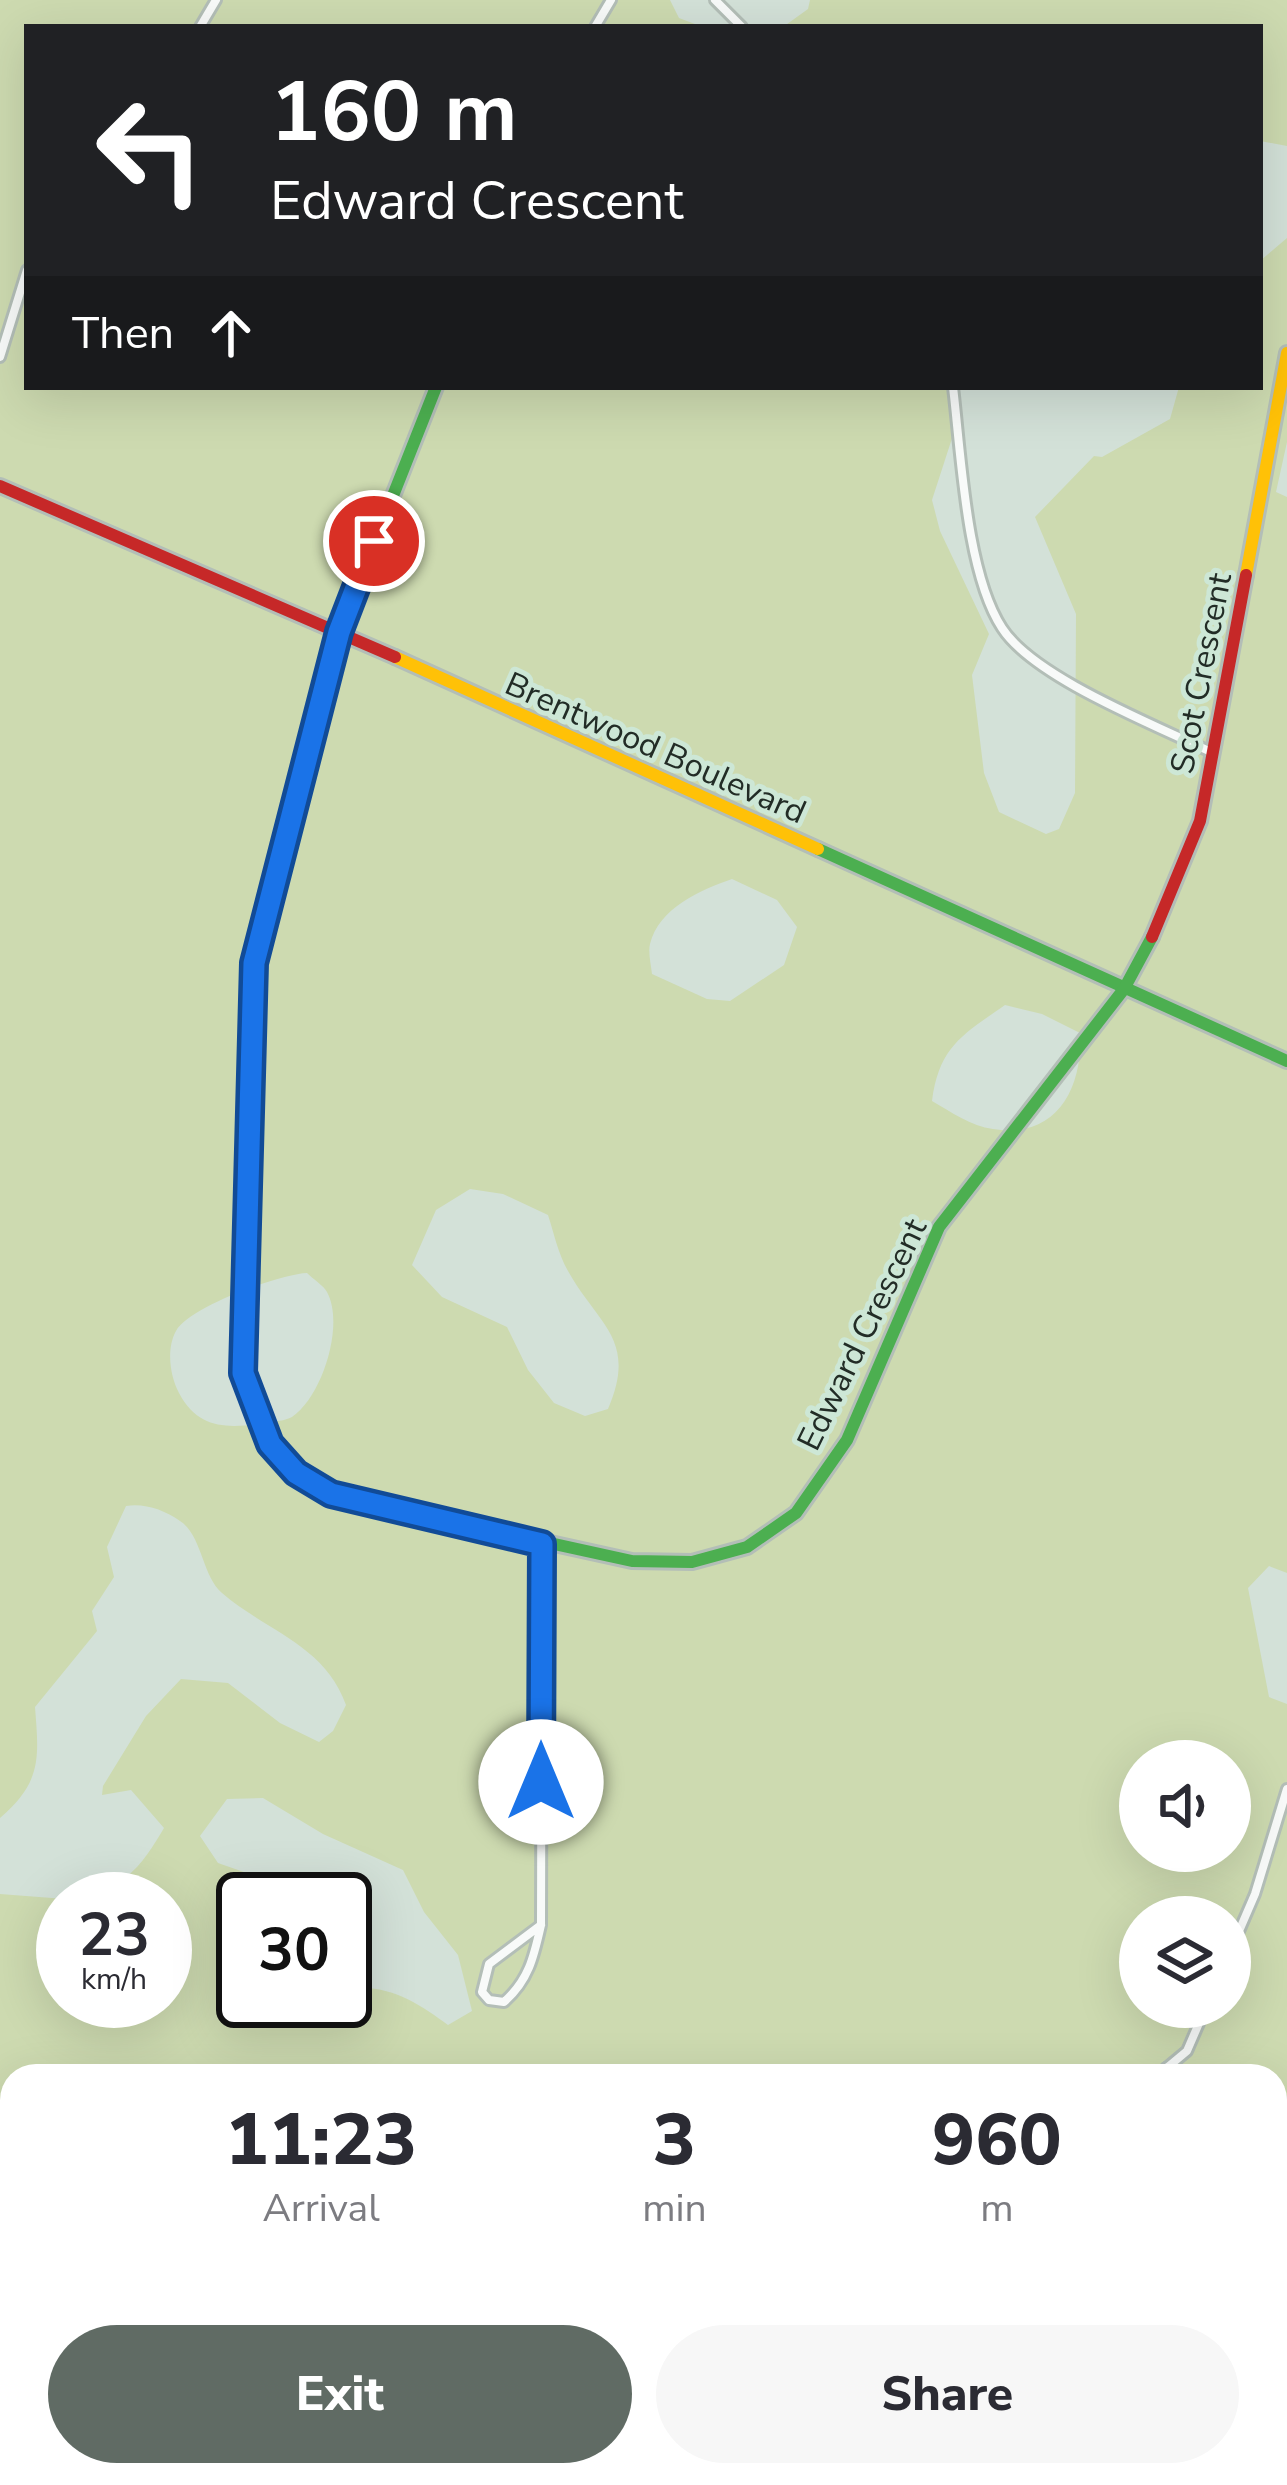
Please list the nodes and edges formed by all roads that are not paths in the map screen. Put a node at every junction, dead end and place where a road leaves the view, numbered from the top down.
1 (716, 0) edge
2 (739, 24) edge
3 (24, 280) edge
4 (1287, 352) edge
5 (0, 357) edge
6 (435, 390) edge
7 (952, 390) edge
8 (0, 486) edge
9 (339, 632) junction
10 (1213, 753) junction
11 (1124, 989) junction
12 (1287, 1061) edge
13 (542, 1544) junction
14 (1287, 1789) edge
15 (1251, 1903) edge
16 (541, 1925) junction
17 (1197, 2028) edge
18 (1171, 2064) edge

1 - 2 street
3 - 5 street
4 - 10 street, Scot Crescent
6 - 9 street
7 - 10 street
8 - 9 street, Brentwood Boulevard
9 - 11 street, Brentwood Boulevard
9 - 13 street, Edward Crescent
10 - 11 street, Scot Crescent
11 - 12 street, Brentwood Boulevard
11 - 13 street, Edward Crescent
13 - 16 street
14 - 15 street
16 - 16 street
17 - 18 street

